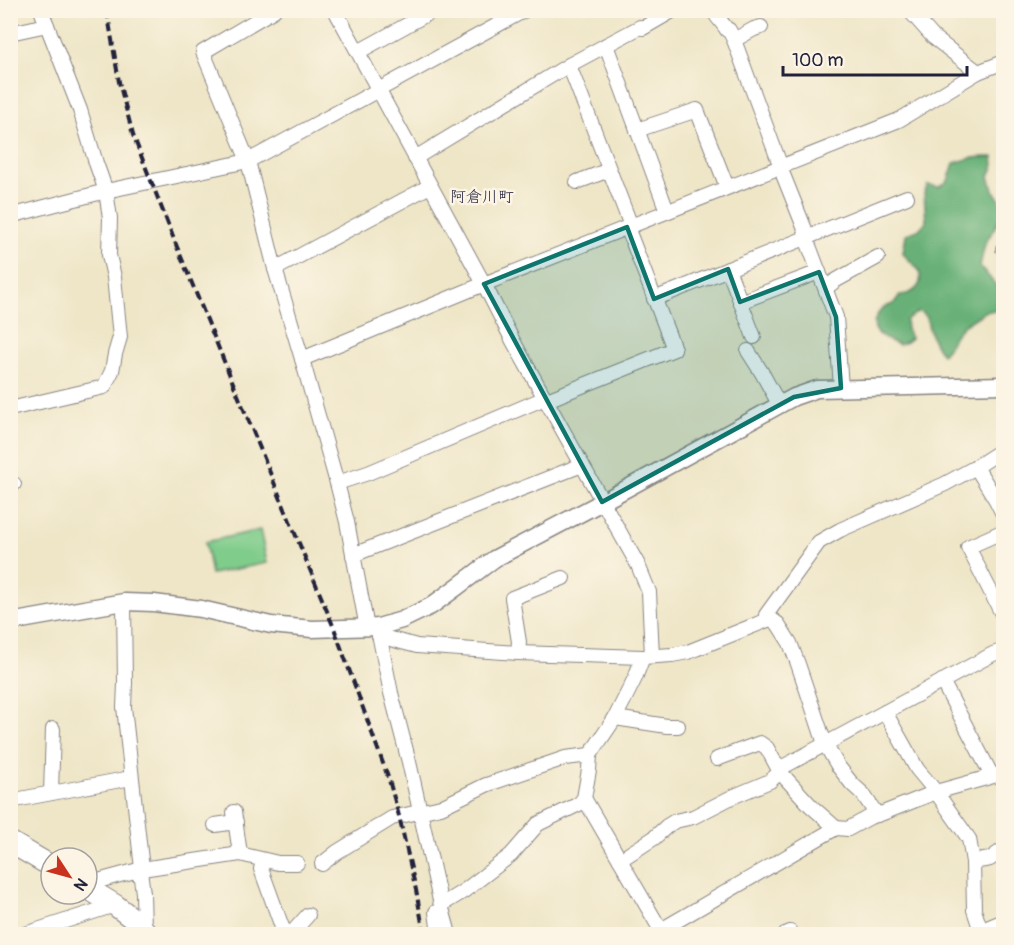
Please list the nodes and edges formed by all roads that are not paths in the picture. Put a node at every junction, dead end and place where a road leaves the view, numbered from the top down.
1 (41, 10) edge
2 (274, 10) edge
3 (335, 10) edge
4 (434, 10) edge
5 (525, 10) edge
6 (674, 10) edge
7 (713, 10) edge
8 (909, 10) edge
9 (47, 25) junction
10 (761, 27) dead end
11 (10, 33) edge
12 (734, 40) junction
13 (606, 45) junction
14 (358, 52) junction
15 (1004, 62) edge
16 (569, 65) junction
17 (978, 72) junction
18 (379, 90) junction
19 (637, 130) junction
20 (416, 158) junction
21 (248, 161) junction
22 (780, 167) junction
23 (609, 170) junction
24 (578, 182) dead end
25 (430, 186) junction
26 (727, 188) junction
27 (106, 191) junction
28 (907, 197) dead end
29 (667, 211) junction
30 (10, 216) edge
31 (629, 227) junction
32 (807, 237) junction
33 (878, 257) dead end
34 (275, 269) junction
35 (728, 269) junction
36 (819, 272) junction
37 (484, 284) junction
38 (826, 288) junction
39 (654, 299) junction
40 (740, 302) junction
41 (754, 337) dead end
42 (748, 351) dead end
43 (302, 359) junction
44 (1004, 385) edge
45 (841, 388) junction
46 (546, 399) junction
47 (779, 404) junction
48 (10, 409) edge
49 (1004, 448) edge
50 (582, 465) junction
51 (976, 467) junction
52 (337, 483) junction
53 (602, 502) junction
54 (1004, 516) edge
55 (1004, 531) edge
56 (353, 555) junction
57 (562, 578) dead end
58 (124, 602) junction
59 (1004, 618) edge
60 (771, 619) junction
61 (10, 622) edge
62 (374, 630) junction
63 (518, 653) junction
64 (1002, 655) edge
65 (648, 657) junction
66 (942, 681) junction
67 (885, 712) junction
68 (615, 718) junction
69 (678, 726) dead end
70 (53, 729) dead end
71 (825, 744) junction
72 (590, 756) junction
73 (717, 759) dead end
74 (779, 771) junction
75 (998, 774) edge
76 (131, 778) junction
77 (936, 792) junction
78 (51, 793) junction
79 (584, 798) junction
80 (10, 801) edge
81 (420, 812) junction
82 (877, 815) junction
83 (215, 825) dead end
84 (836, 828) junction
85 (10, 842) edge
86 (1004, 849) edge
87 (240, 854) junction
88 (39, 859) edge
89 (262, 860) junction
90 (620, 860) junction
91 (973, 862) junction
92 (297, 863) dead end
93 (322, 864) dead end
94 (141, 870) junction
95 (99, 882) edge
96 (99, 894) edge
97 (115, 905) junction
98 (442, 908) junction
99 (308, 915) dead end
100 (1004, 921) edge
101 (144, 932) edge
102 (662, 932) edge
103 (981, 933) edge
104 (25, 934) edge
105 (290, 934) edge
106 (439, 934) edge
107 (449, 934) edge

1 - 9 street
2 - 21 street
3 - 14 street
4 - 14 street
5 - 18 street
6 - 13 street
7 - 12 street
8 - 17 street
9 - 11 street
9 - 27 street
10 - 12 street
12 - 22 street
13 - 16 street
13 - 19 street
14 - 18 street
15 - 17 street
16 - 20 street
16 - 23 street
17 - 22 street
18 - 20 street
18 - 21 street
19 - 26 street
19 - 29 street
20 - 25 street
21 - 27 street
21 - 34 street
22 - 26 street
22 - 32 street
23 - 24 street
23 - 31 street
25 - 34 street
25 - 37 street
26 - 29 street
27 - 30 street
27 - 48 street
28 - 32 street
29 - 31 street
31 - 37 street
31 - 39 street
32 - 35 street
32 - 36 street
33 - 38 street
34 - 43 street
35 - 39 street
35 - 40 street
36 - 38 street
36 - 40 street
37 - 43 street
37 - 46 street
38 - 45 street
39 - 46 street
40 - 41 street
42 - 47 street
43 - 52 street
44 - 45 street
45 - 47 street
46 - 50 street
46 - 52 street
47 - 53 street
49 - 51 street
50 - 53 street
50 - 56 street
51 - 54 street
51 - 60 street
52 - 56 street
53 - 62 street
53 - 65 street
55 - 59 street
56 - 62 street
57 - 63 street
58 - 61 street
58 - 62 street
58 - 76 street
60 - 65 street
60 - 71 street
62 - 63 street
62 - 81 street
63 - 65 street
64 - 66 street
65 - 68 street
66 - 67 street
66 - 75 street
67 - 71 street
67 - 77 street
68 - 69 street
68 - 72 street
70 - 78 street
71 - 74 street
71 - 82 street
72 - 79 street
72 - 81 street
73 - 74 street
74 - 84 street
74 - 90 street
75 - 77 street
76 - 78 street
76 - 94 street
77 - 82 street
77 - 91 street
78 - 80 street
79 - 90 street
79 - 98 street
81 - 93 street
81 - 98 street
82 - 84 street
83 - 87 street
84 - 102 street
85 - 88 main road
86 - 91 street
87 - 89 street
87 - 94 street
89 - 92 street
89 - 105 street
90 - 102 street
91 - 103 street
94 - 95 street
94 - 101 street
96 - 97 main road
97 - 101 main road
97 - 104 street
98 - 106 street
98 - 107 street
99 - 105 street
100 - 103 street

